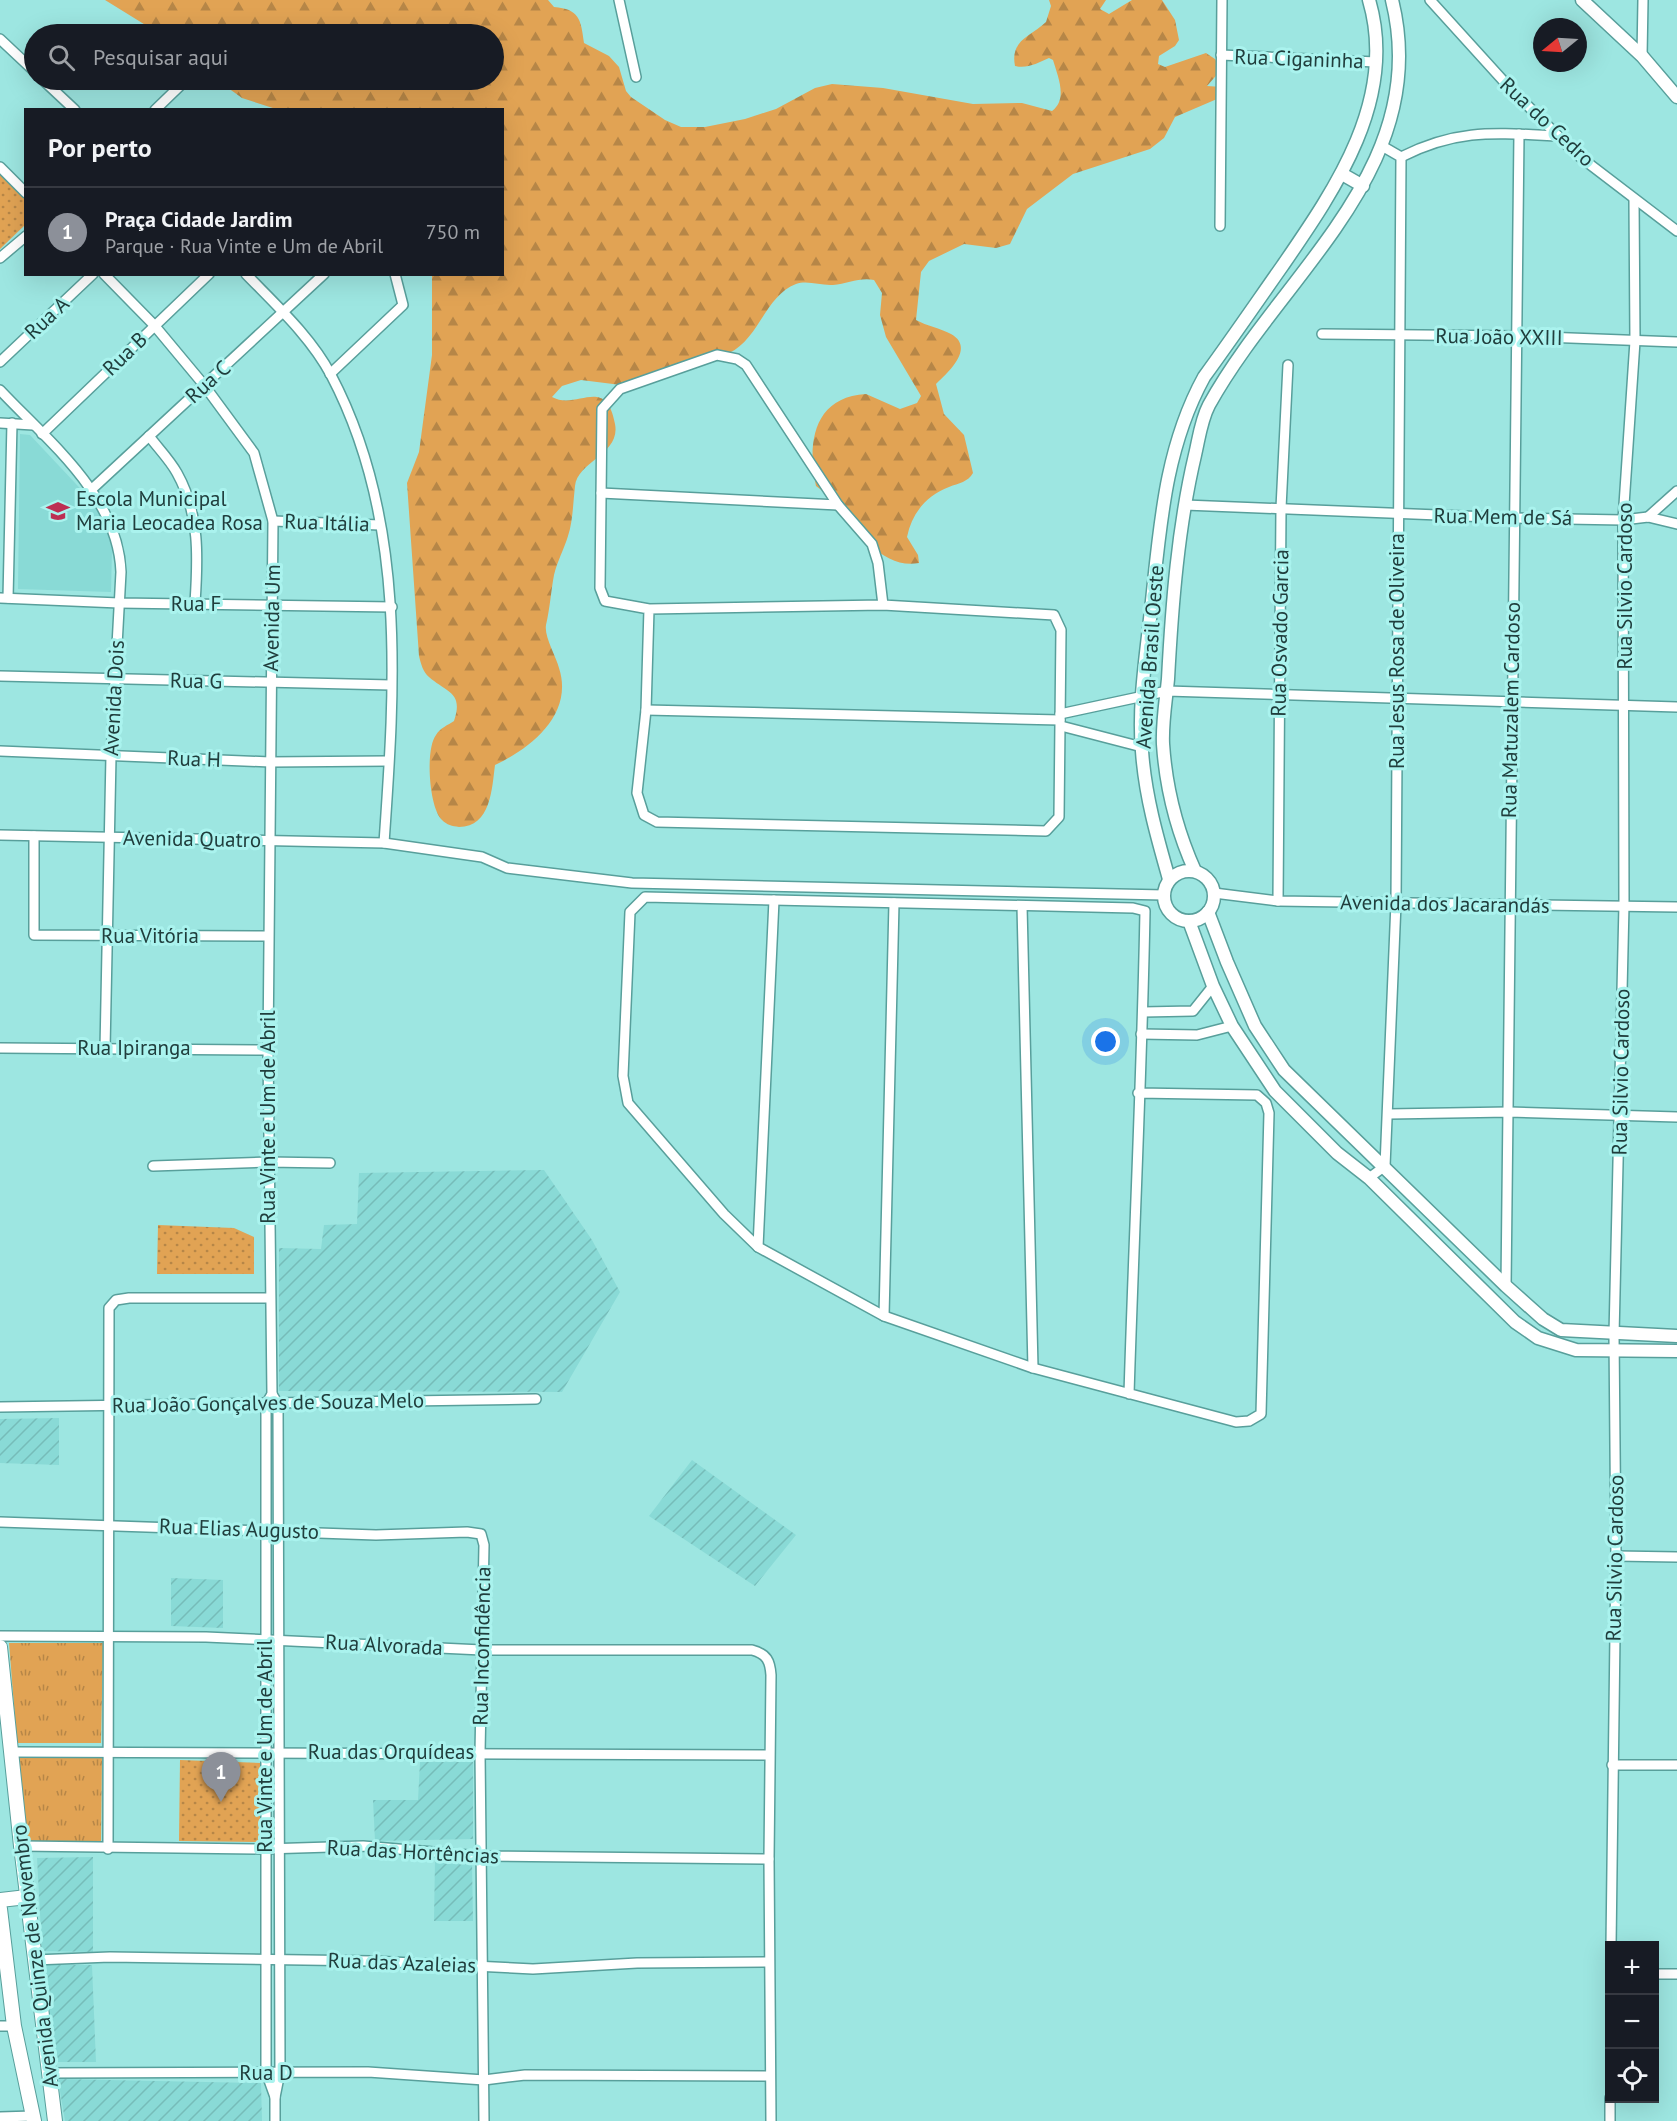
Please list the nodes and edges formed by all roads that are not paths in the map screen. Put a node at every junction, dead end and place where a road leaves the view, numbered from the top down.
1 (619, 0) edge
2 (1222, 0) edge
3 (1370, 0) edge
4 (1392, 0) edge
5 (1430, 0) edge
6 (1582, 0) edge
7 (1643, 0) edge
8 (0, 39) edge
9 (1221, 55) junction
10 (1642, 56) junction
11 (24, 62) edge
12 (1376, 62) junction
13 (636, 77) dead end
14 (54, 90) edge
15 (176, 90) edge
16 (1677, 97) edge
17 (73, 108) edge
18 (157, 108) edge
19 (1519, 134) junction
20 (1558, 136) junction
21 (1382, 146) junction
22 (1401, 157) junction
23 (0, 167) edge
24 (1342, 174) junction
25 (1363, 186) junction
26 (24, 191) edge
27 (1634, 199) junction
28 (1220, 226) dead end
29 (1677, 231) edge
30 (24, 238) edge
31 (0, 258) edge
32 (91, 276) edge
33 (106, 276) edge
34 (207, 276) edge
35 (248, 276) edge
36 (322, 276) edge
37 (396, 276) edge
38 (284, 313) junction
39 (154, 325) junction
40 (1322, 334) dead end
41 (1402, 336) junction
42 (1518, 336) junction
43 (1635, 341) junction
44 (1677, 342) edge
45 (0, 362) edge
46 (1288, 365) dead end
47 (330, 374) junction
48 (204, 385) junction
49 (0, 390) edge
50 (0, 423) edge
51 (12, 423) junction
52 (33, 425) junction
53 (42, 434) junction
54 (149, 436) junction
55 (92, 489) junction
56 (601, 493) junction
57 (1676, 495) edge
58 (838, 505) junction
59 (1185, 505) junction
60 (1281, 508) junction
61 (1397, 514) junction
62 (1648, 517) junction
63 (1514, 518) junction
64 (1623, 520) junction
65 (273, 521) junction
66 (1677, 524) edge
67 (380, 525) junction
68 (4, 598) edge
69 (119, 603) junction
70 (195, 603) junction
71 (272, 604) junction
72 (883, 605) junction
73 (392, 607) junction
74 (649, 609) junction
75 (0, 676) edge
76 (115, 679) junction
77 (271, 683) junction
78 (391, 685) junction
79 (1167, 691) junction
80 (1143, 694) junction
81 (1278, 695) junction
82 (1397, 700) junction
83 (1511, 702) junction
84 (1625, 707) junction
85 (1677, 707) edge
86 (646, 710) junction
87 (1060, 720) junction
88 (1142, 747) junction
89 (0, 751) edge
90 (111, 756) junction
91 (388, 761) junction
92 (270, 762) junction
93 (0, 835) edge
94 (34, 836) junction
95 (108, 838) junction
96 (268, 840) junction
97 (384, 843) junction
98 (1195, 871) junction
99 (1169, 879) junction
100 (1214, 893) junction
101 (1164, 895) junction
102 (774, 900) junction
103 (1278, 901) junction
104 (894, 903) junction
105 (1396, 903) junction
106 (1624, 904) junction
107 (1022, 906) junction
108 (1509, 906) junction
109 (1677, 907) edge
110 (1209, 912) junction
111 (1189, 921) junction
112 (268, 936) junction
113 (108, 937) junction
114 (1214, 986) junction
115 (1143, 1012) junction
116 (1255, 1026) junction
117 (1235, 1030) junction
118 (1141, 1034) junction
119 (0, 1048) edge
120 (105, 1049) junction
121 (268, 1050) junction
122 (1138, 1094) junction
123 (1509, 1112) junction
124 (1389, 1114) junction
125 (1621, 1117) junction
126 (1677, 1117) edge
127 (268, 1162) junction
128 (330, 1163) dead end
129 (153, 1166) dead end
130 (1385, 1166) junction
131 (1369, 1178) junction
132 (758, 1247) junction
133 (1506, 1286) junction
134 (269, 1298) junction
135 (884, 1316) junction
136 (1614, 1335) junction
137 (1677, 1336) edge
138 (1615, 1351) junction
139 (1677, 1351) edge
140 (1033, 1368) junction
141 (272, 1394) junction
142 (1129, 1394) junction
143 (536, 1399) dead end
144 (267, 1404) junction
145 (278, 1404) junction
146 (107, 1405) junction
147 (0, 1407) edge
148 (0, 1522) edge
149 (107, 1524) junction
150 (265, 1530) junction
151 (278, 1530) junction
152 (478, 1534) joint
153 (1616, 1556) junction
154 (1677, 1557) edge
155 (107, 1635) junction
156 (0, 1636) edge
157 (265, 1639) junction
158 (279, 1639) junction
159 (0, 1647) edge
160 (482, 1650) junction
161 (12, 1752) junction
162 (107, 1752) junction
163 (266, 1752) junction
164 (280, 1752) junction
165 (480, 1753) junction
166 (769, 1755) junction
167 (1612, 1765) junction
168 (1677, 1765) edge
169 (21, 1846) junction
170 (280, 1848) junction
171 (264, 1849) junction
172 (108, 1850) junction
173 (480, 1856) junction
174 (769, 1859) junction
175 (27, 1897) junction
176 (0, 1900) edge
177 (0, 1909) edge
178 (2, 1939) edge
179 (1611, 1941) edge
180 (268, 1959) junction
181 (280, 1959) junction
182 (34, 1960) junction
183 (769, 1962) junction
184 (481, 1966) junction
185 (1659, 1974) edge
186 (1677, 1974) edge
187 (7, 2026) edge
188 (266, 2072) junction
189 (280, 2072) junction
190 (48, 2073) junction
191 (770, 2076) junction
192 (484, 2080) junction
193 (275, 2097) junction
194 (1610, 2103) edge
195 (0, 2117) edge
196 (34, 2119) edge
197 (55, 2121) edge
198 (275, 2121) edge
199 (484, 2121) edge
200 (771, 2121) edge
201 (1610, 2121) edge

1 - 13 street
2 - 9 street
3 - 12 street, Avenida Brasil Oeste
4 - 21 street, Avenida Brasil Oeste
5 - 20 street, Rua do Cedro
6 - 10 street
7 - 10 street
8 - 11 street
9 - 12 street, Rua Ciganinha
9 - 28 street
10 - 16 street
12 - 24 street, Avenida Brasil Oeste
14 - 17 street
15 - 18 street
19 - 20 street
19 - 22 street
19 - 42 street, Rua Matuzalem Cardoso
20 - 27 street, Rua do Cedro
21 - 22 street
21 - 25 street, Avenida Brasil Oeste
22 - 41 street, Rua Jesus Rosa de Oliveira
23 - 26 street
24 - 25 street
24 - 80 street, Avenida Brasil Oeste
25 - 59 street, Avenida Brasil Oeste
27 - 29 street, Rua do Cedro
27 - 43 street, Rua Silvio Cardoso
30 - 31 street
32 - 45 street, Rua A
33 - 39 street, Avenida Um
34 - 39 street, Rua B
35 - 38 street
36 - 38 street, Rua C
37 - 47 street
38 - 47 street
38 - 48 street, Rua C
39 - 48 street, Avenida Um
39 - 53 street, Rua B
40 - 41 street, Rua João XXIII
41 - 42 street, Rua João XXIII
41 - 61 street, Rua Jesus Rosa de Oliveira
42 - 43 street, Rua João XXIII
42 - 63 street, Rua Matuzalem Cardoso
43 - 44 street, Rua João XXIII
43 - 64 street, Rua Silvio Cardoso
46 - 60 street, Rua Osvado Garcia
47 - 67 street
48 - 54 street, Rua C
48 - 65 street, Avenida Um
49 - 52 street, Avenida Dois
50 - 51 street
51 - 52 street
51 - 68 street
52 - 53 street, Avenida Dois
53 - 55 street, Avenida Dois
54 - 55 street, Rua C
54 - 70 street
55 - 69 street, Avenida Dois
56 - 58 street
56 - 58 street
56 - 74 street
57 - 62 street
58 - 72 street
59 - 60 street, Rua Mem de Sá
59 - 79 street, Avenida Brasil Oeste
60 - 61 street, Rua Mem de Sá
60 - 81 street, Rua Osvado Garcia
61 - 63 street, Rua Mem de Sá
61 - 82 street, Rua Jesus Rosa de Oliveira
62 - 64 street, Rua Mem de Sá
62 - 66 street, Rua Mem de Sá
63 - 64 street, Rua Mem de Sá
63 - 83 street, Rua Matuzalem Cardoso
64 - 84 street, Rua Silvio Cardoso
65 - 67 street, Rua Itália
65 - 71 street, Avenida Um
67 - 73 street
68 - 69 street, Rua F
69 - 70 street, Rua F
69 - 76 street, Avenida Dois
70 - 71 street, Rua F
71 - 73 street, Rua F
71 - 77 street, Avenida Um
72 - 74 street
72 - 87 street
73 - 78 street
74 - 86 street
75 - 76 street, Rua G
76 - 77 street, Rua G
76 - 90 street, Avenida Dois
77 - 78 street, Rua G
77 - 92 street, Avenida Um
78 - 91 street
79 - 80 street
79 - 81 street
79 - 98 street, Avenida Brasil Oeste
80 - 87 street
80 - 88 street, Avenida Brasil Oeste
81 - 82 street
81 - 103 street, Rua Osvado Garcia
82 - 83 street
82 - 105 street, Rua Jesus Rosa de Oliveira
83 - 84 street
83 - 108 street, Rua Matuzalem Cardoso
84 - 85 street
84 - 106 street, Rua Silvio Cardoso
86 - 87 street
86 - 87 street
87 - 88 street
88 - 99 street, Avenida Brasil Oeste
89 - 90 street, Rua H
90 - 92 street, Rua H
90 - 95 street, Avenida Dois
91 - 92 street, Rua H
91 - 97 street
92 - 96 street, Avenida Um
93 - 94 street, Avenida Quatro
94 - 95 street, Avenida Quatro
94 - 113 street, Rua Vitória
95 - 96 street, Avenida Quatro
95 - 113 street, Avenida Dois
96 - 97 street, Avenida Quatro
96 - 112 street, Rua Vinte e Um de Abril
97 - 101 street, Avenida Quatro
98 - 99 street
98 - 100 street
99 - 101 street
100 - 103 street, Avenida dos Jacarandás
100 - 110 street
101 - 111 street
102 - 104 street
102 - 132 street
102 - 132 street
103 - 105 street, Avenida dos Jacarandás
104 - 107 street
104 - 135 street
105 - 108 street, Avenida dos Jacarandás
105 - 124 street, Rua Jesus Rosa de Oliveira
106 - 108 street, Avenida dos Jacarandás
106 - 109 street, Avenida dos Jacarandás
106 - 125 street, Rua Silvio Cardoso
107 - 115 street
107 - 140 street
108 - 123 street, Rua Matuzalem Cardoso
110 - 111 street
110 - 116 street
111 - 114 street
112 - 113 street, Rua Vitória
112 - 121 street, Rua Vinte e Um de Abril
113 - 120 street, Avenida Dois
114 - 115 street
114 - 117 street
115 - 118 street
116 - 117 street
116 - 130 street
117 - 118 street
117 - 131 street
118 - 122 street
119 - 120 street, Rua Ipiranga
120 - 121 street, Rua Ipiranga
121 - 127 street, Rua Vinte e Um de Abril
122 - 142 street
122 - 142 street
123 - 124 street
123 - 125 street
123 - 133 street, Rua Matuzalem Cardoso
124 - 130 street, Rua Jesus Rosa de Oliveira
125 - 126 street
125 - 136 street, Rua Silvio Cardoso
127 - 128 street
127 - 129 street
127 - 134 street, Rua Vinte e Um de Abril
130 - 131 street
130 - 133 street
131 - 138 street
132 - 135 street
133 - 136 street
134 - 141 street, Rua Vinte e Um de Abril
134 - 146 street
135 - 140 street
136 - 137 street
136 - 138 street, Rua Silvio Cardoso
138 - 139 street
138 - 153 street, Rua Silvio Cardoso
140 - 142 street
141 - 144 street, Rua Vinte e Um de Abril
141 - 145 street, Rua Vinte e Um de Abril
143 - 145 street, Rua João Gonçalves de Souza Melo
144 - 145 street, Rua João Gonçalves de Souza Melo
144 - 146 street, Rua João Gonçalves de Souza Melo
144 - 150 street, Rua Vinte e Um de Abril
145 - 151 street, Rua Vinte e Um de Abril
146 - 147 street, Rua João Gonçalves de Souza Melo
146 - 149 street
148 - 149 street, Rua Elias Augusto
149 - 150 street, Rua Elias Augusto
149 - 155 street
150 - 151 street, Rua Elias Augusto
150 - 157 street, Rua Vinte e Um de Abril
151 - 152 street, Rua Elias Augusto
151 - 158 street, Rua Vinte e Um de Abril
152 - 160 street, Rua Inconfidência
153 - 154 street
153 - 167 street, Rua Silvio Cardoso
155 - 156 street, Rua Alvorada
155 - 157 street, Rua Alvorada
155 - 162 street
157 - 158 street, Rua Alvorada
157 - 163 street, Rua Vinte e Um de Abril
158 - 160 street, Rua Alvorada
158 - 164 street, Rua Vinte e Um de Abril
159 - 161 main road, Avenida Quinze de Novembro
160 - 165 street, Rua Inconfidência
160 - 166 street, Rua Alvorada
161 - 162 street, Rua das Orquídeas
161 - 169 main road, Avenida Quinze de Novembro
162 - 163 street, Rua das Orquídeas
162 - 172 street
163 - 164 street, Rua das Orquídeas
163 - 171 street, Rua Vinte e Um de Abril
164 - 165 street, Rua das Orquídeas
164 - 170 street, Rua Vinte e Um de Abril
165 - 166 street, Rua das Orquídeas
165 - 173 street, Rua Inconfidência
166 - 174 street
167 - 168 street
167 - 179 street, Rua Silvio Cardoso
169 - 172 street, Rua das Hortências
169 - 175 main road, Avenida Quinze de Novembro
170 - 171 street, Rua das Hortências
170 - 173 street, Rua das Hortências
170 - 181 street, Rua Vinte e Um de Abril
171 - 172 street, Rua das Hortências
171 - 180 street, Rua Vinte e Um de Abril
173 - 174 street, Rua das Hortências
173 - 184 street, Rua Inconfidência
174 - 183 street
175 - 176 main road
175 - 182 main road, Avenida Quinze de Novembro
177 - 178 main road, Avenida Quinze de Novembro
178 - 187 main road, Avenida Quinze de Novembro
180 - 181 street, Rua das Azaleias
180 - 182 street, Rua das Azaleias
180 - 188 street, Rua Vinte e Um de Abril
181 - 184 street, Rua das Azaleias
181 - 189 street, Rua Vinte e Um de Abril
182 - 190 main road, Avenida Quinze de Novembro
183 - 184 street, Rua das Azaleias
183 - 191 street
184 - 192 street, Rua Inconfidência
185 - 186 street
187 - 196 main road, Avenida Quinze de Novembro
188 - 189 street, Rua D
188 - 190 street, Rua D
188 - 193 street, Rua Vinte e Um de Abril
189 - 192 street, Rua D
189 - 193 street, Rua Vinte e Um de Abril
190 - 197 main road, Avenida Quinze de Novembro
191 - 192 street, Rua D
191 - 200 street
192 - 199 street, Rua Inconfidência
193 - 198 street, Rua Vinte e Um de Abril
194 - 201 street
195 - 196 street

